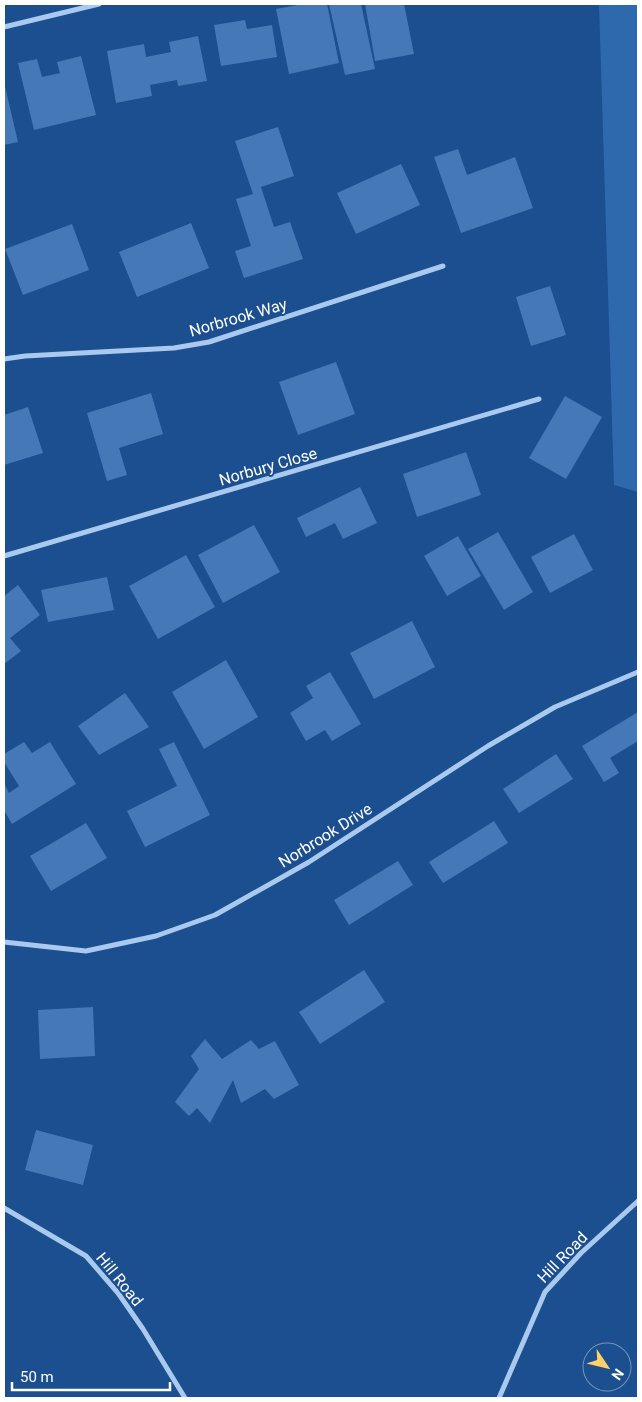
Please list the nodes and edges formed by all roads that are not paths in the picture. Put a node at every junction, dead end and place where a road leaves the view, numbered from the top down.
1 (99, 4) edge
2 (4, 26) edge
3 (442, 266) dead end
4 (4, 359) edge
5 (539, 398) dead end
6 (4, 556) edge
7 (638, 672) edge
8 (4, 942) edge
9 (638, 1201) edge
10 (4, 1208) edge
11 (185, 1398) edge
12 (499, 1398) edge

1 - 2 street
3 - 4 street, Norbrook Way
5 - 6 street, Norbury Close
7 - 8 street, Norbrook Drive
9 - 12 street, Hill Road
10 - 11 street, Hill Road

